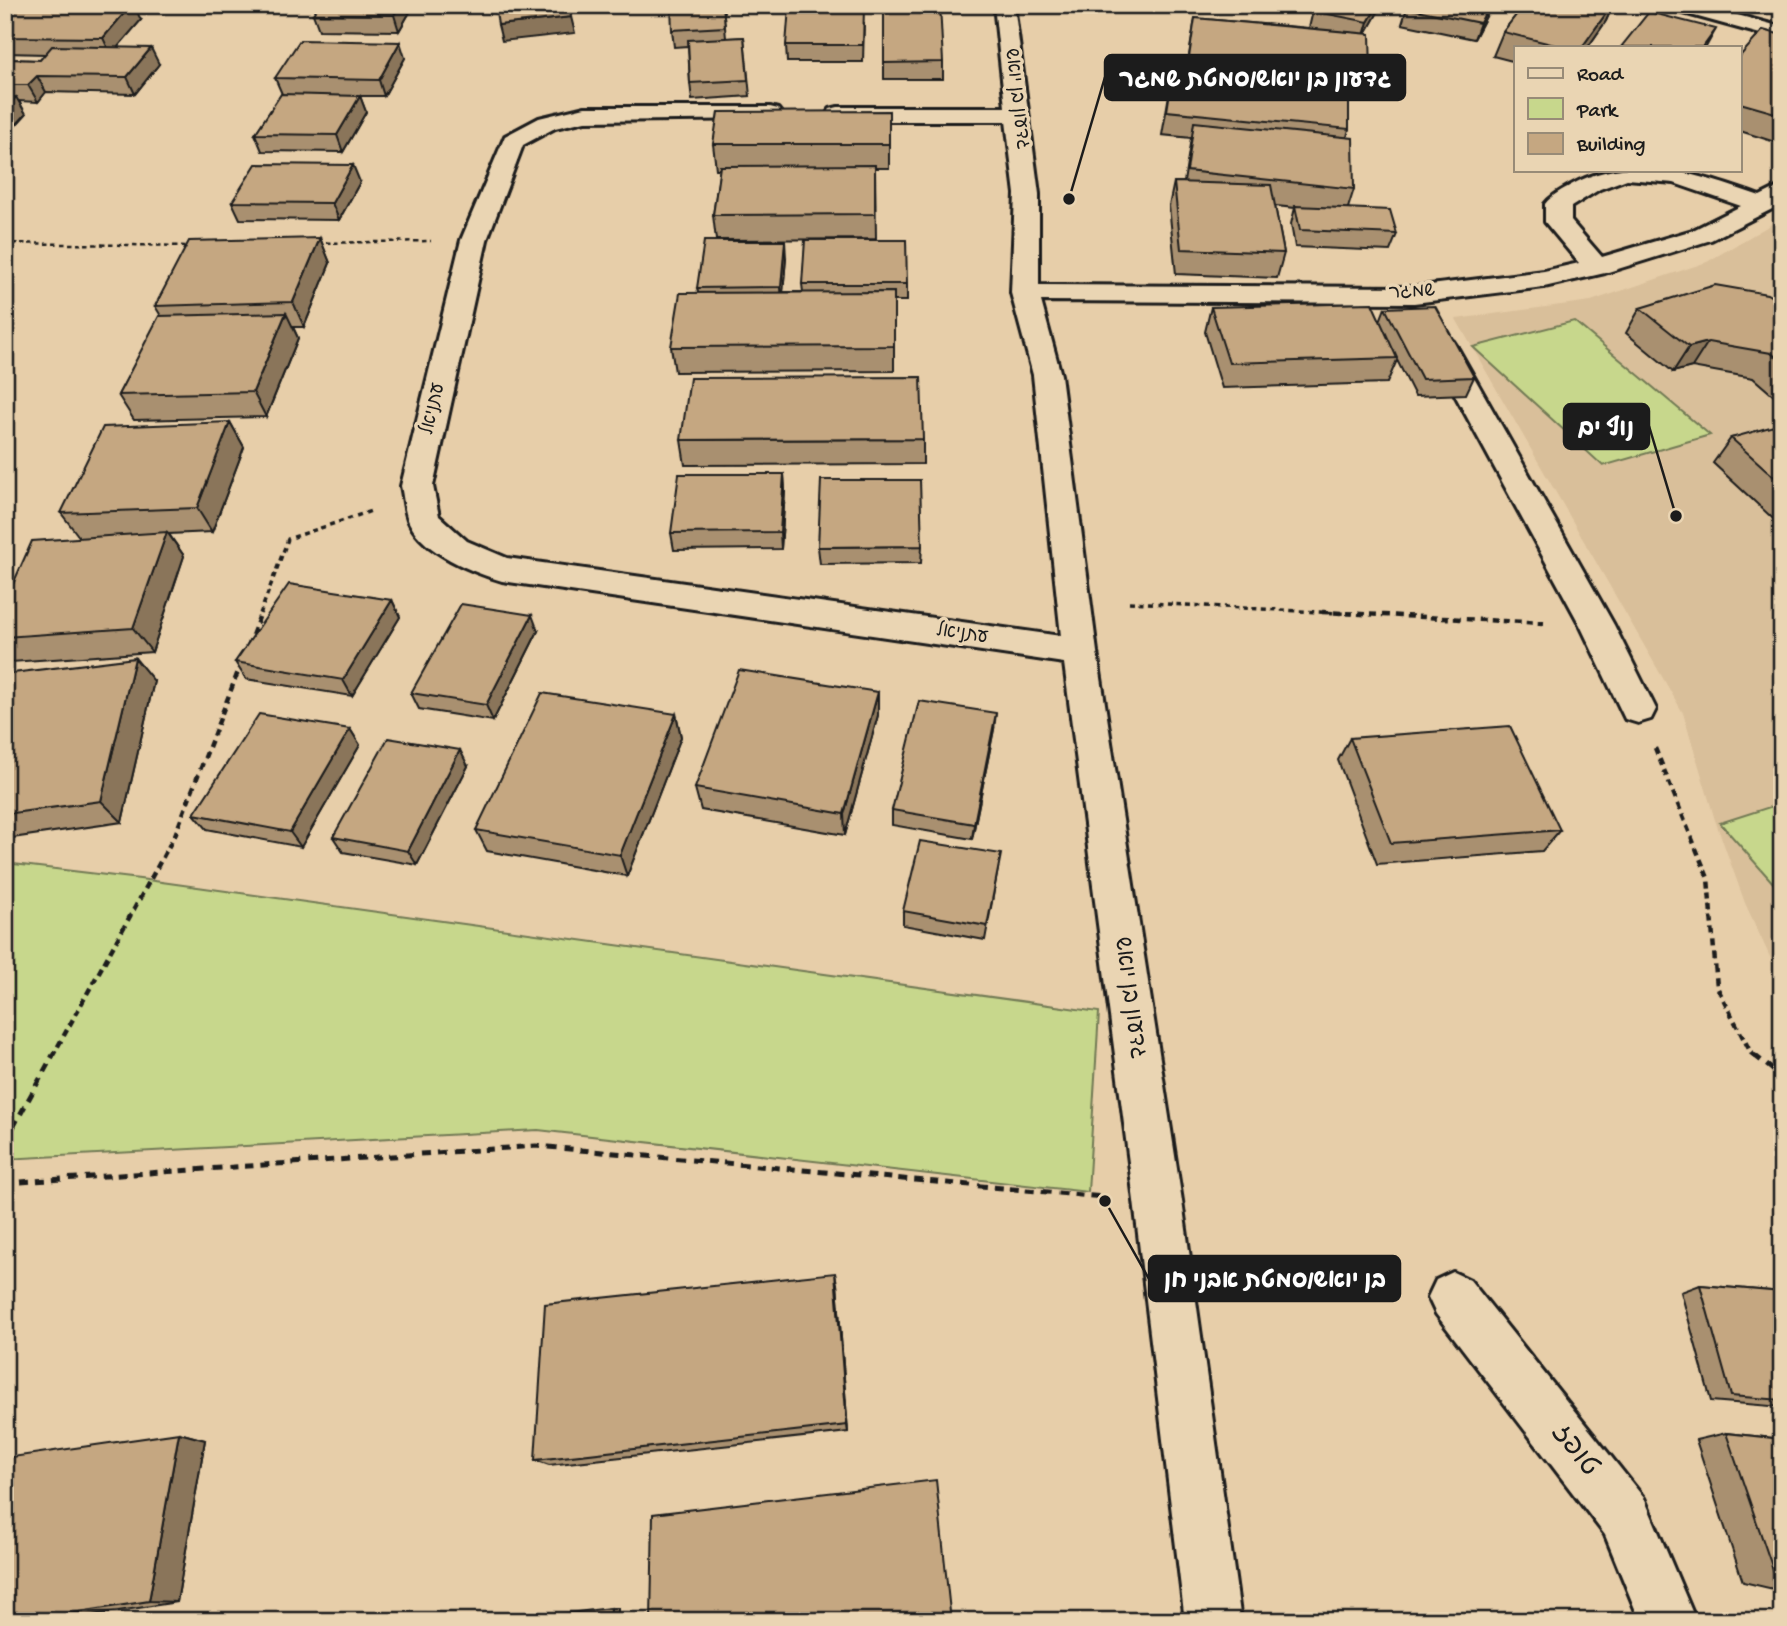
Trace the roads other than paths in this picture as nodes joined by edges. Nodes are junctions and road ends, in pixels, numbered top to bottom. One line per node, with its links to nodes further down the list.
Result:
1 (1004, 5): 4 (street, גדעון בן יואש)
2 (1676, 5): 3 (street)
3 (1782, 34)
4 (1019, 114): 5 (street, גדעון בן יואש); 12 (street, עתניאל)
5 (1027, 194): 8 (street, גדעון בן יואש); 9 (street, גדעון בן יואש)
6 (1772, 199): 7 (street, שמגר); 7 (street)
7 (1596, 267): 10 (street, שמגר)
8 (1025, 293): 9 (street, שמגר); 11 (street, גדעון בן יואש)
9 (1056, 293): 10 (street, שמגר); 11 (street, גדעון בן יואש)
10 (1414, 295): 13 (street)
11 (1046, 375): 12 (street, גדעון בן יואש)
12 (1080, 652): 15 (street, גדעון בן יואש)
13 (1639, 709)
14 (1453, 1297): 16 (street, טופז)
15 (1213, 1621)
16 (1668, 1621)

